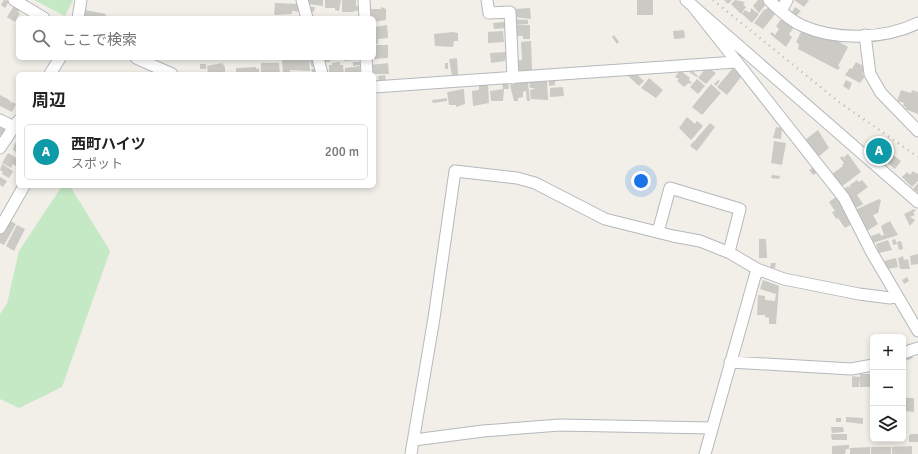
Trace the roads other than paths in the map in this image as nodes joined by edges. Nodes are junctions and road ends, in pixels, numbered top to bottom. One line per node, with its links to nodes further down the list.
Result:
1 (14, 0): 10 (street)
2 (81, 0): 11 (street)
3 (302, 0): 12 (street)
4 (364, 0): 13 (street)
5 (487, 0): 25 (street)
6 (769, 0): 9 (street)
7 (787, 0): 9 (street)
8 (689, 3): 20 (street); 33 (street)
9 (782, 11): 15 (street)
10 (41, 16)
11 (78, 16)
12 (306, 16)
13 (364, 16)
14 (918, 23): 15 (street)
15 (865, 36): 30 (street)
16 (59, 60): 21 (street)
17 (140, 60): 22 (street)
18 (318, 60): 23 (street)
19 (366, 60): 24 (street)
20 (736, 62): 25 (street); 38 (street)
21 (51, 72)
22 (168, 72)
23 (322, 72)
24 (367, 72)
25 (513, 78): 26 (street)
26 (376, 87)
27 (0, 120): 28 (street)
28 (16, 124)
29 (16, 125): 31 (street)
30 (918, 130)
31 (0, 148)
32 (23, 188): 34 (street)
33 (918, 202)
34 (0, 228)
35 (658, 232): 36 (street); 36 (street); 45 (street)
36 (729, 252): 37 (street)
37 (757, 270): 38 (street); 42 (street)
38 (898, 296): 39 (street)
39 (918, 332)
40 (918, 348): 41 (street)
41 (906, 352)
42 (730, 362): 43 (street); 44 (street)
43 (870, 366)
44 (711, 428): 45 (street); 47 (street)
45 (414, 440): 46 (street)
46 (411, 454)
47 (705, 454)

